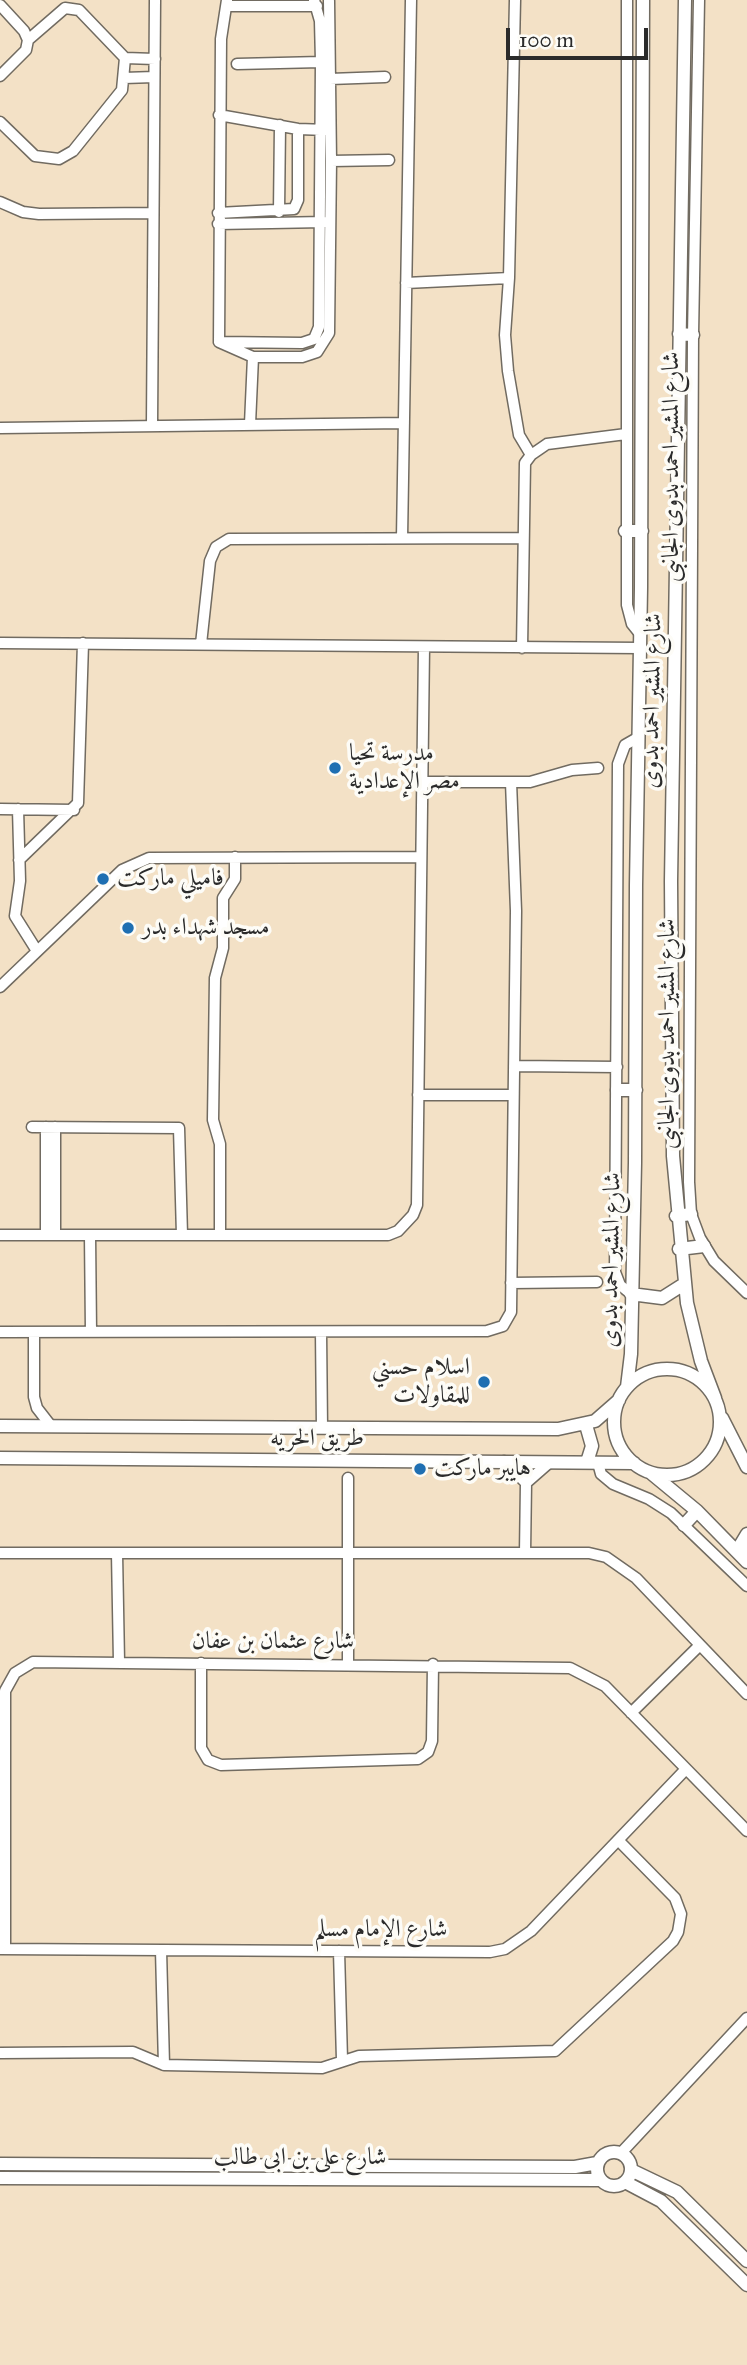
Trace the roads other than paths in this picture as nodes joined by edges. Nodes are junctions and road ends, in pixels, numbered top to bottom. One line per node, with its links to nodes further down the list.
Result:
1 (155, 0): 14 (street)
2 (411, 0): 36 (street)
3 (515, 0): 35 (street)
4 (628, 0): 48 (street)
5 (643, 0): 51 (street, شارع المشير احمد بدوى)
6 (685, 0): 38 (street, شارع المشير احمد بدوى)
7 (699, 0): 39 (street, شارع المشير احمد بدوى الجانبى)
8 (330, 1): 9 (street); 21 (street)
9 (315, 2): 10 (street); 15 (street)
10 (227, 3): 22 (street)
11 (0, 5): 12 (street)
12 (28, 40): 13 (street); 17 (street)
13 (125, 58): 14 (street); 20 (street)
14 (155, 58): 18 (street)
15 (321, 62): 16 (street); 26 (street)
16 (237, 64)
17 (0, 76)
18 (154, 77): 20 (street); 31 (street)
19 (385, 77): 21 (street)
20 (124, 78): 23 (street)
21 (330, 79): 26 (street)
22 (219, 115): 24 (street); 32 (street)
23 (0, 122)
24 (279, 125): 25 (street); 30 (street)
25 (298, 129): 26 (street); 30 (street)
26 (326, 130): 28 (street); 33 (street)
27 (389, 160): 28 (street)
28 (331, 161): 34 (street)
29 (0, 202): 31 (street)
30 (279, 212): 32 (street)
31 (153, 213): 46 (street)
32 (218, 219): 33 (street); 40 (street)
33 (317, 222): 34 (street); 37 (street)
34 (330, 222): 37 (street)
35 (509, 278): 36 (street); 49 (street)
36 (406, 283): 44 (street)
37 (324, 328): 41 (street); 43 (street)
38 (679, 334): 39 (street); 82 (street, شارع المشير احمد بدوى)
39 (693, 335): 81 (street, شارع المشير احمد بدوى الجانبى)
40 (219, 342): 41 (street); 42 (street)
41 (302, 343): 43 (street)
42 (253, 357): 43 (street); 45 (street)
43 (302, 357)
44 (404, 423): 45 (street); 52 (street)
45 (250, 424): 46 (street)
46 (152, 425): 47 (street)
47 (0, 428)
48 (626, 434): 49 (street); 50 (street)
49 (531, 455): 53 (street)
50 (625, 531): 51 (street); 54 (street)
51 (642, 531): 54 (street, شارع المشير احمد بدوى)
52 (402, 538): 53 (street); 57 (street)
53 (522, 538): 59 (street)
54 (640, 634): 60 (street, شارع المشير احمد بدوى)
55 (0, 643): 56 (street)
56 (83, 643): 57 (street); 67 (street)
57 (201, 644): 58 (street)
58 (424, 647): 59 (street); 63 (street)
59 (522, 648): 60 (street)
60 (640, 648): 61 (street, شارع المشير احمد بدوى)
61 (639, 737): 74 (street, شارع المشير احمد بدوى الجانبى); 76 (street, شارع المشير احمد بدوى)
62 (598, 768): 64 (street)
63 (422, 782): 64 (street); 69 (street)
64 (510, 782): 73 (street)
65 (0, 809): 66 (street)
66 (19, 809): 67 (street); 70 (street)
67 (74, 810): 70 (street)
68 (234, 857): 69 (street); 71 (street); 87 (street)
69 (421, 857): 77 (street)
70 (19, 860): 71 (street)
71 (37, 951): 72 (street)
72 (0, 987)
73 (514, 1066): 74 (street); 78 (street)
74 (617, 1067): 75 (street, شارع المشير احمد بدوى الجانبى)
75 (617, 1090): 76 (street); 94 (street, شارع المشير احمد بدوى الجانبى)
76 (636, 1090): 94 (street, شارع المشير احمد بدوى)
77 (418, 1095): 78 (street); 87 (street)
78 (513, 1095): 91 (street)
79 (32, 1127): 80 (street)
80 (50, 1127): 83 (street); 85 (street)
81 (691, 1214): 82 (street); 88 (street, شارع المشير احمد بدوى الجانبى)
82 (676, 1216): 89 (street, شارع المشير احمد بدوى)
83 (182, 1234): 86 (street); 87 (street)
84 (0, 1235): 85 (street)
85 (51, 1235): 86 (street)
86 (90, 1235): 97 (street)
87 (220, 1235)
88 (704, 1246): 89 (street); 93 (street, شارع المشير احمد بدوى الجانبى)
89 (679, 1249): 92 (street, شارع المشير احمد بدوى)
90 (597, 1282): 91 (street)
91 (511, 1283): 98 (street)
92 (684, 1284): 94 (street); 100 (street, شارع المشير احمد بدوى)
93 (747, 1293)
94 (631, 1294): 99 (street, شارع المشير احمد بدوى)
95 (0, 1332): 96 (street)
96 (34, 1332): 97 (street); 105 (street)
97 (91, 1332): 98 (street)
98 (321, 1332): 106 (street)
99 (627, 1387): 100 (street); 101 (street)
100 (715, 1398): 102 (street)
101 (619, 1400): 103 (street, طريق الحريه); 111 (street)
102 (720, 1413): 112 (street); 113 (street)
103 (586, 1425): 106 (street, طريق الحريه); 110 (street)
104 (0, 1426): 105 (street, طريق الحريه)
105 (51, 1426): 106 (street, طريق الحريه)
106 (322, 1428)
107 (0, 1458): 108 (street, طريق الحريه)
108 (504, 1461): 109 (street, طريق الحريه); 115 (street)
109 (551, 1462): 110 (street, طريق الحريه); 115 (street)
110 (593, 1463): 111 (street, طريق الحريه); 117 (street)
111 (634, 1463): 113 (street)
112 (747, 1467)
113 (648, 1471): 116 (street)
114 (348, 1478): 121 (street)
115 (526, 1483): 122 (street)
116 (697, 1511): 117 (street); 123 (street)
117 (684, 1525): 124 (street)
118 (747, 1534): 123 (street)
119 (0, 1553): 120 (street)
120 (117, 1553): 121 (street); 126 (street)
121 (348, 1553): 122 (street); 128 (street)
122 (525, 1553): 125 (street)
123 (745, 1560)
124 (747, 1586)
125 (700, 1645): 130 (street); 131 (street)
126 (119, 1662): 127 (street, شارع عثمان بن عفان); 134 (street, شارع عثمان بن عفان)
127 (201, 1662): 128 (street, شارع عثمان بن عفان); 129 (street)
128 (348, 1664): 129 (street, شارع عثمان بن عفان)
129 (433, 1664): 131 (street, شارع عثمان بن عفان)
130 (747, 1694)
131 (631, 1713): 132 (street, شارع عثمان بن عفان)
132 (686, 1769): 133 (street, شارع عثمان بن عفان); 135 (street, شارع الإمام مسلم)
133 (747, 1831)
134 (2, 1832): 136 (street, شارع عثمان بن عفان)
135 (618, 1840): 138 (street, شارع الإمام مسلم); 141 (street)
136 (2, 1949): 137 (street, شارع الإمام مسلم)
137 (161, 1950): 138 (street, شارع الإمام مسلم); 142 (street)
138 (339, 1951): 141 (street)
139 (747, 2018): 143 (street)
140 (0, 2053): 142 (street)
141 (342, 2060): 142 (street)
142 (163, 2065)
143 (621, 2153): 144 (street); 148 (street)
144 (597, 2163): 147 (street, شارع على بن ابى طالب); 152 (street)
145 (0, 2164): 146 (street, شارع على بن ابى طالب)
146 (53, 2164): 147 (street, شارع على بن ابى طالب); 150 (street)
147 (278, 2165): 151 (street)
148 (631, 2170): 153 (street); 154 (street)
149 (0, 2178): 150 (street, شارع على بن ابى طالب)
150 (53, 2178): 151 (street, شارع على بن ابى طالب)
151 (278, 2179): 152 (street, شارع على بن ابى طالب)
152 (600, 2180): 153 (street)
153 (625, 2182): 155 (street)
154 (747, 2261)
155 (747, 2285)

